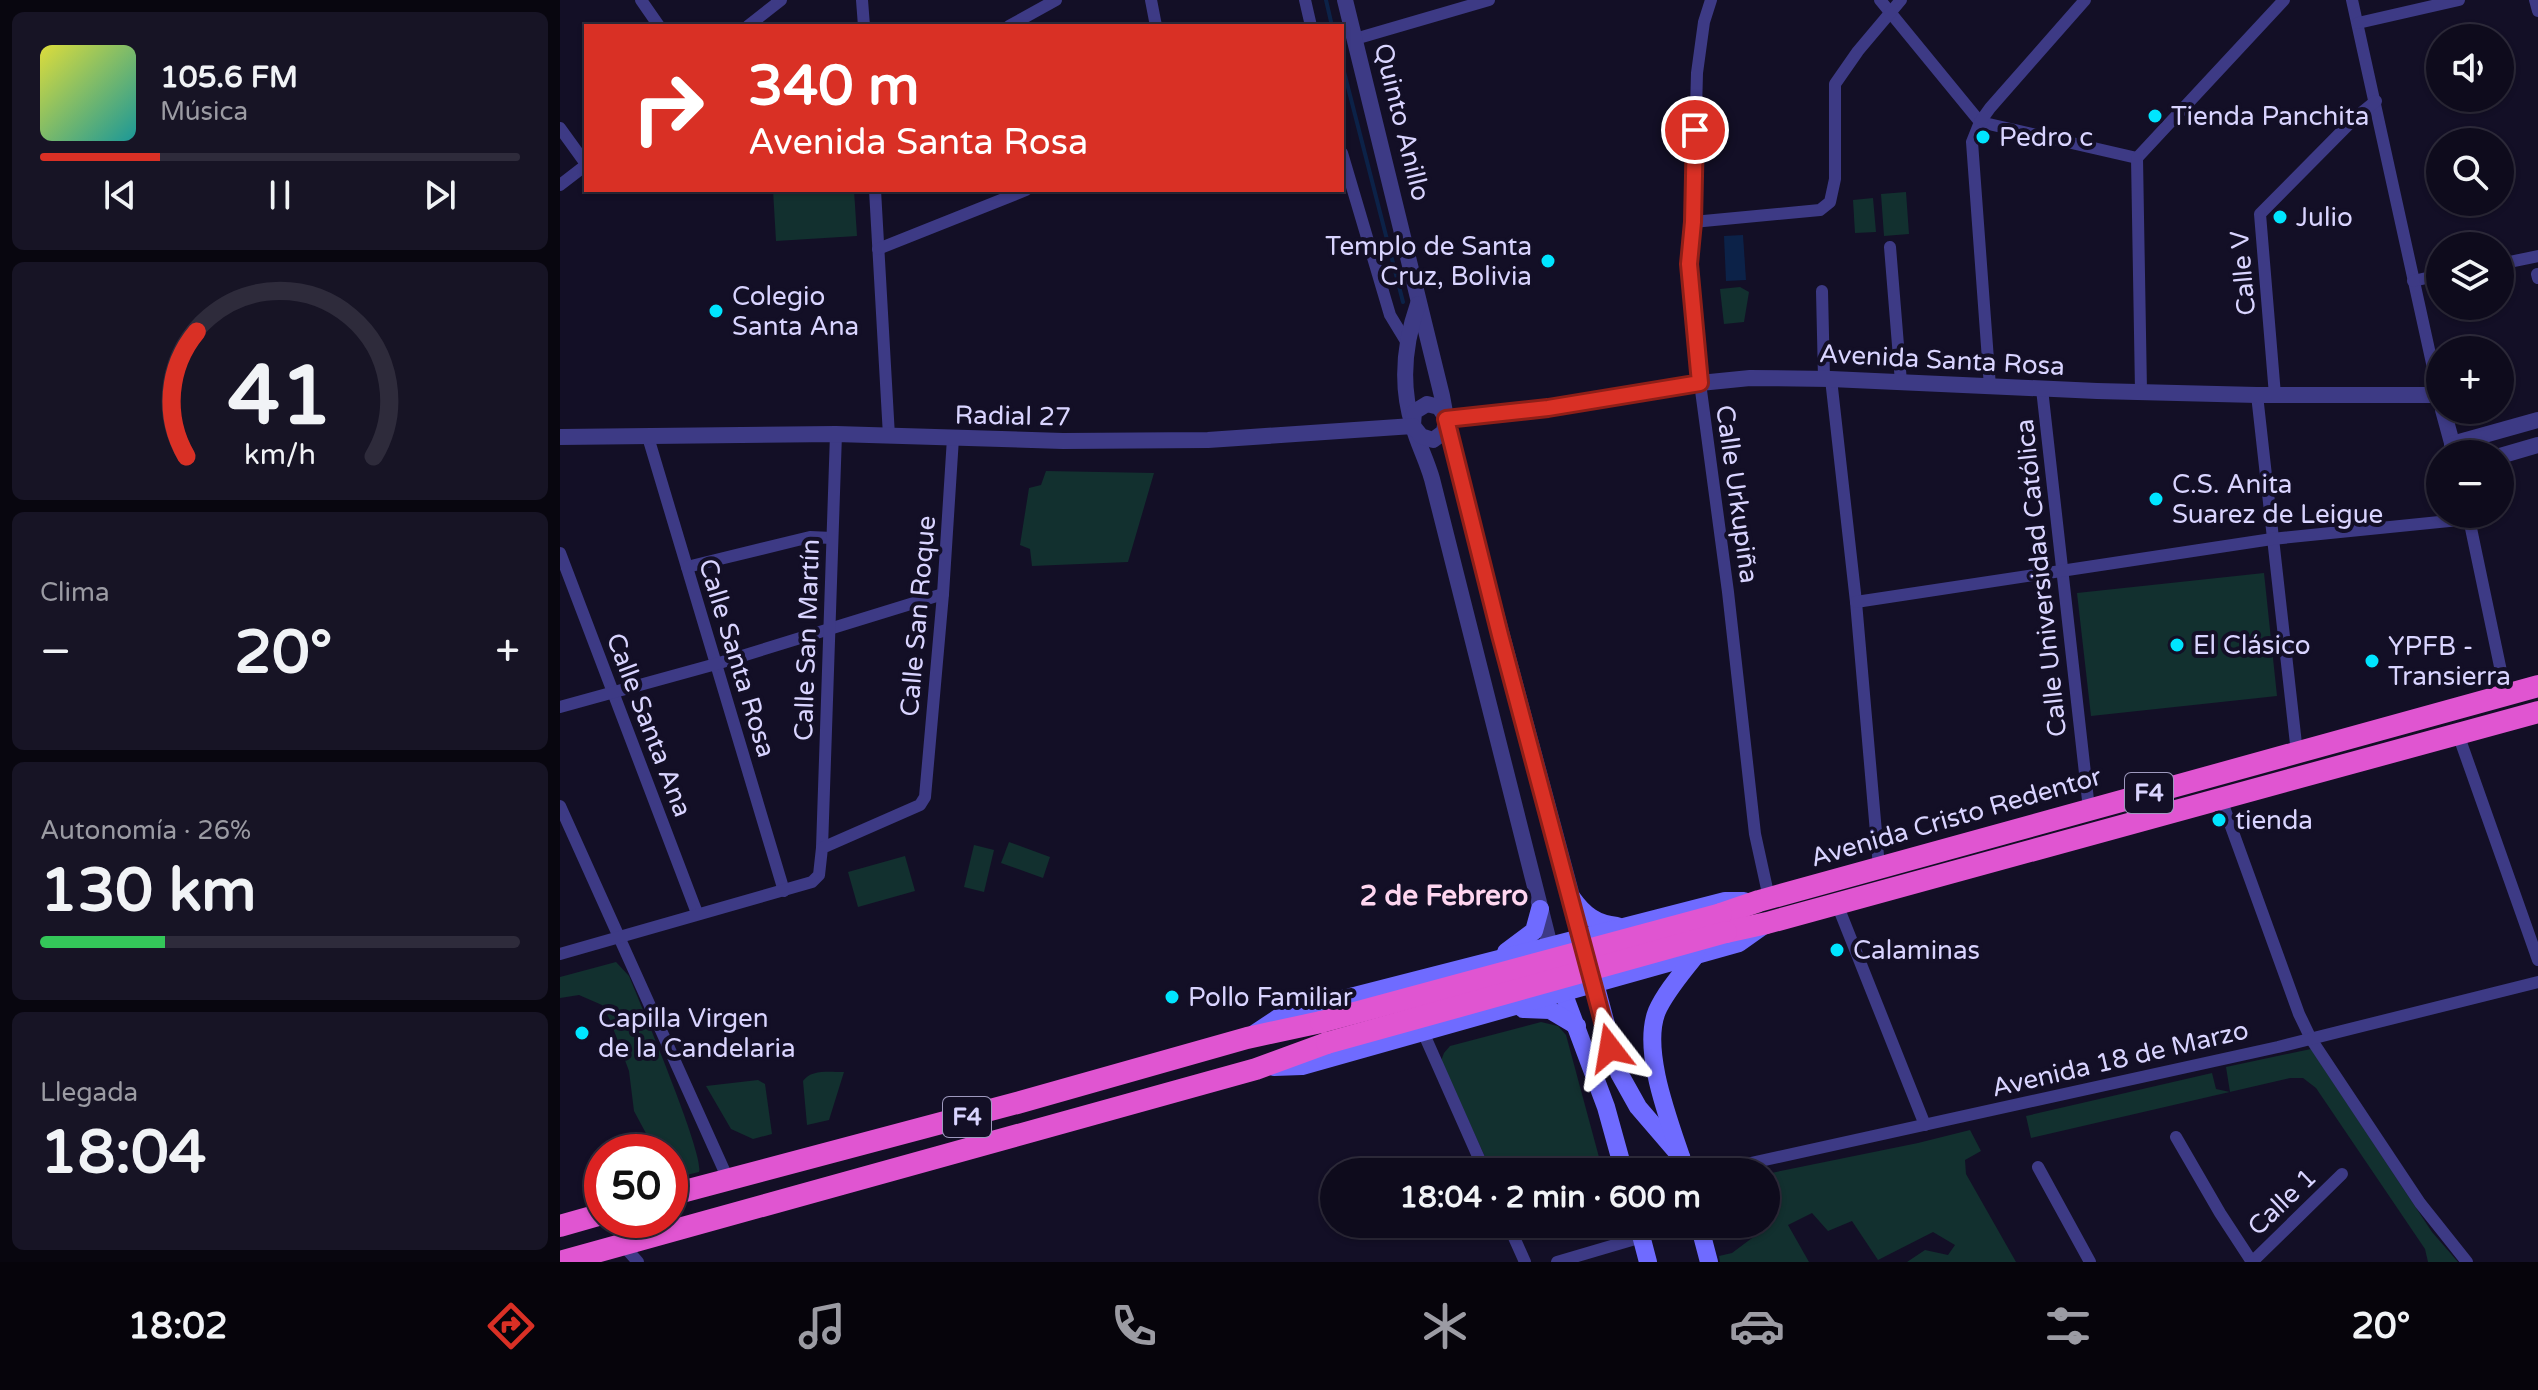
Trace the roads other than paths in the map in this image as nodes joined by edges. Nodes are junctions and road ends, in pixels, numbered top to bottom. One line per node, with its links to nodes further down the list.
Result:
1 (641, 0): 20 (street)
2 (781, 0): 21 (street)
3 (862, 0): 22 (street)
4 (1056, 0): 23 (street)
5 (1151, 0): 24 (street)
6 (1305, 0): 25 (street)
7 (1345, 0): 26 (street, Quinto Anillo)
8 (1489, 0): 26 (street)
9 (1711, 0): 37 (street, Calle Urkupiña)
10 (1880, 0): 18 (street)
11 (1901, 0): 18 (street)
12 (2085, 0): 28 (street)
13 (2284, 0): 30 (street)
14 (2352, 0): 19 (street)
15 (2459, 0): 19 (street)
16 (2535, 0): 17 (street)
17 (2538, 11)
18 (1890, 13): 28 (street); 37 (street)
19 (2358, 23): 27 (street)
20 (658, 24)
21 (751, 24)
22 (864, 24)
23 (1013, 24)
24 (1156, 24)
25 (1311, 24)
26 (1355, 39): 45 (street, Quinto Anillo)
27 (2376, 101): 43 (street); 55 (street, Calle V)
28 (1980, 122): 30 (street); 51 (street)
29 (560, 128): 32 (street)
30 (2137, 158): 53 (street)
31 (1344, 160): 47 (street)
32 (584, 161)
33 (584, 166): 34 (street)
34 (560, 185)
35 (875, 192): 39 (street)
36 (1021, 192): 39 (street)
37 (1693, 222): 50 (street, Calle Urkupiña)
38 (1890, 247): 49 (street)
39 (878, 249): 61 (street)
40 (2538, 256): 41 (street)
41 (2514, 261)
42 (2426, 278): 43 (street)
43 (2413, 281): 46 (street)
44 (1822, 291): 48 (street)
45 (1419, 302): 47 (street, Quinto Anillo); 57 (street, Quinto Anillo)
46 (2426, 337)
47 (1407, 343): 59 (street, Quinto Anillo)
48 (1828, 378): 49 (street, Avenida Santa Rosa); 50 (street, Avenida Santa Rosa); 76 (street)
49 (1901, 382): 51 (street, Avenida Santa Rosa)
50 (1700, 383): 57 (street, Avenida Santa Rosa); 93 (street, Calle Urkupiña)
51 (1990, 387): 52 (street, Avenida Santa Rosa)
52 (2042, 389): 53 (street, Avenida Santa Rosa); 74 (street, Calle Universidad Católica)
53 (2141, 391): 54 (street, Avenida Santa Rosa)
54 (2257, 395): 55 (street, Avenida Santa Rosa); 71 (street)
55 (2275, 395): 56 (street, Avenida Santa Rosa)
56 (2426, 397)
57 (1446, 419): 59 (street, Radial 27); 59 (street); 92 (street, Quinto Anillo)
58 (2538, 420): 65 (street)
59 (1413, 426): 64 (street, Radial 27); 95 (street, Quinto Anillo)
60 (836, 434): 61 (street, Radial 27); 63 (street, Radial 27); 70 (street, Calle San Martín)
61 (889, 436): 64 (street, Radial 27)
62 (560, 437): 63 (street, Radial 27)
63 (648, 437): 73 (street, Calle Santa Rosa)
64 (953, 438): 75 (street, Calle San Roque)
65 (2480, 440)
66 (2538, 445): 67 (street)
67 (2514, 452)
68 (2426, 521): 71 (street)
69 (2471, 528): 81 (street)
70 (832, 538): 73 (street); 77 (street, Calle San Martín)
71 (2272, 539): 74 (street); 85 (street)
72 (560, 553): 80 (street, Calle Santa Ana)
73 (687, 567): 78 (street, Calle Santa Rosa)
74 (2062, 570): 76 (street); 88 (street, Calle Universidad Católica)
75 (943, 594): 77 (street); 89 (street, Calle San Roque)
76 (1856, 602): 90 (street)
77 (829, 628): 78 (street); 89 (street, Calle San Martín)
78 (716, 664): 80 (street); 91 (street, Calle Santa Rosa)
79 (2538, 686): 81 (highway, Avenida Cristo Redentor / F4)
80 (614, 694): 82 (street); 96 (street, Calle Santa Ana)
81 (2506, 695): 85 (highway, Avenida Cristo Redentor / F4)
82 (560, 707)
83 (2538, 712): 84 (highway, Avenida Cristo Redentor / F4)
84 (2458, 734): 86 (highway, Avenida Cristo Redentor / F4); 105 (street)
85 (2297, 753): 88 (highway, Avenida Cristo Redentor / F4)
86 (2221, 799): 94 (highway, Avenida Cristo Redentor / F4); 116 (street)
87 (560, 806): 100 (street)
88 (2089, 809): 90 (highway, Avenida Cristo Redentor / F4)
89 (822, 848): 91 (street, Calle San Martín)
90 (1879, 867): 93 (highway, Avenida Cristo Redentor / F4)
91 (784, 891): 96 (street)
92 (1572, 898): 99 (main road); 101 (street, Quinto Anillo)
93 (1764, 900): 97 (highway, Avenida Cristo Redentor / F4); 99 (main road, Avenida Cristo Redentor)
94 (1837, 904): 98 (highway, Avenida Cristo Redentor / F4); 118 (street)
95 (1540, 909): 102 (street, Quinto Anillo); 106 (main road)
96 (697, 913): 100 (street)
97 (1723, 923): 98 (highway, Avenida Cristo Redentor / F4); 114 (highway, Avenida Cristo Redentor / F4, bridge)
98 (1767, 923): 104 (main road, Avenida Cristo Redentor)
99 (1624, 927): 101 (main road, Avenida Cristo Redentor); 107 (main road)
100 (618, 937): 103 (street); 127 (street)
101 (1583, 937): 102 (main road, Avenida Cristo Redentor); 109 (main road, Quinto Anillo)
102 (1550, 946): 106 (main road, Avenida Cristo Redentor); 110 (main road, Quinto Anillo)
103 (560, 954)
104 (1696, 955): 107 (main road, Avenida Cristo Redentor); 123 (main road)
105 (2538, 960)
106 (1485, 963): 111 (main road); 115 (main road, Avenida Cristo Redentor)
107 (1637, 971): 109 (main road, Avenida Cristo Redentor)
108 (2538, 982): 116 (street, Avenida 18 de Marzo)
109 (1594, 984): 110 (main road, Avenida Cristo Redentor); 122 (main road, Quinto Anillo)
110 (1563, 992): 111 (main road, Avenida Cristo Redentor); 112 (main road, Quinto Anillo)
111 (1500, 1009): 112 (main road); 113 (main road, Avenida Cristo Redentor)
112 (1577, 1026): 121 (main road, Quinto Anillo)
113 (1423, 1032): 117 (main road, Avenida Cristo Redentor); 120 (street)
114 (1324, 1033): 115 (highway, Avenida Cristo Redentor / F4); 117 (highway, Avenida Cristo Redentor / F4)
115 (1247, 1038): 127 (highway, Avenida Cristo Redentor / F4)
116 (2311, 1039): 118 (street, Avenida 18 de Marzo); 143 (street)
117 (1256, 1069): 135 (highway, Avenida Cristo Redentor / F4)
118 (1925, 1125): 124 (street, Avenida 18 de Marzo)
119 (2176, 1137): 142 (street)
120 (1479, 1158)
121 (1620, 1158)
122 (1678, 1158)
123 (1681, 1158)
124 (1774, 1158)
125 (2038, 1167): 141 (street)
126 (2342, 1174): 142 (street, Calle 1)
127 (728, 1179): 128 (highway, Avenida Cristo Redentor / F4)
128 (688, 1190)
129 (584, 1219): 130 (highway)
130 (560, 1226)
131 (1514, 1238): 137 (street)
132 (1621, 1238): 138 (street)
133 (1642, 1238): 139 (main road)
134 (1703, 1238): 140 (main road)
135 (630, 1254): 136 (highway, Avenida Cristo Redentor / F4)
136 (560, 1262)
137 (1525, 1262)
138 (1557, 1262)
139 (1648, 1262)
140 (1709, 1262)
141 (2090, 1262)
142 (2252, 1262)
143 (2467, 1262)

